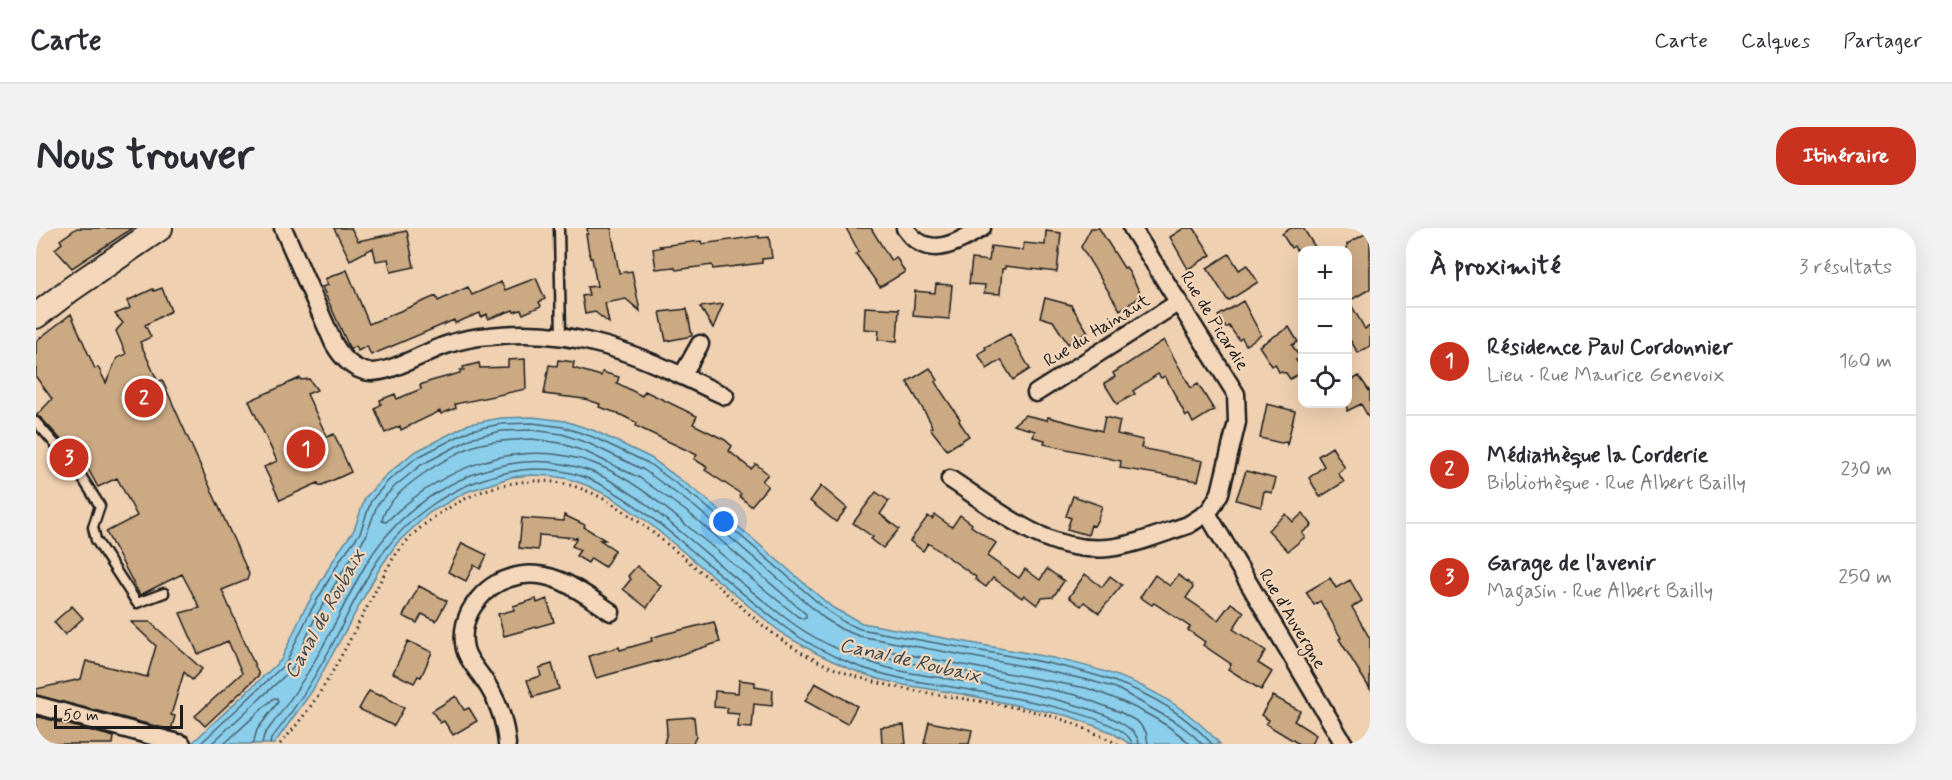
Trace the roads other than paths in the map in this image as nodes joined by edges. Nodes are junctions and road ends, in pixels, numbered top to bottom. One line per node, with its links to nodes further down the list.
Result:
1 (160, 228): 8 (main road)
2 (283, 228): 9 (street)
3 (559, 228): 9 (lane)
4 (905, 228): 5 (street)
5 (982, 228)
6 (1132, 228): 7 (street, Rue de Picardie)
7 (1179, 302): 12 (street, Rue du Hainaut); 16 (street, Rue de Picardie)
8 (36, 316)
9 (561, 336): 11 (street)
10 (700, 344): 11 (street)
11 (682, 376): 13 (street)
12 (1036, 393)
13 (725, 396)
14 (36, 422): 17 (lane)
15 (950, 479): 16 (street, Rue de Picardie)
16 (1206, 513): 22 (street, Rue d'Auvergne)
17 (164, 593)
18 (610, 612): 21 (street)
19 (36, 705): 20 (street)
20 (182, 744)
21 (507, 744)
22 (1344, 744)

